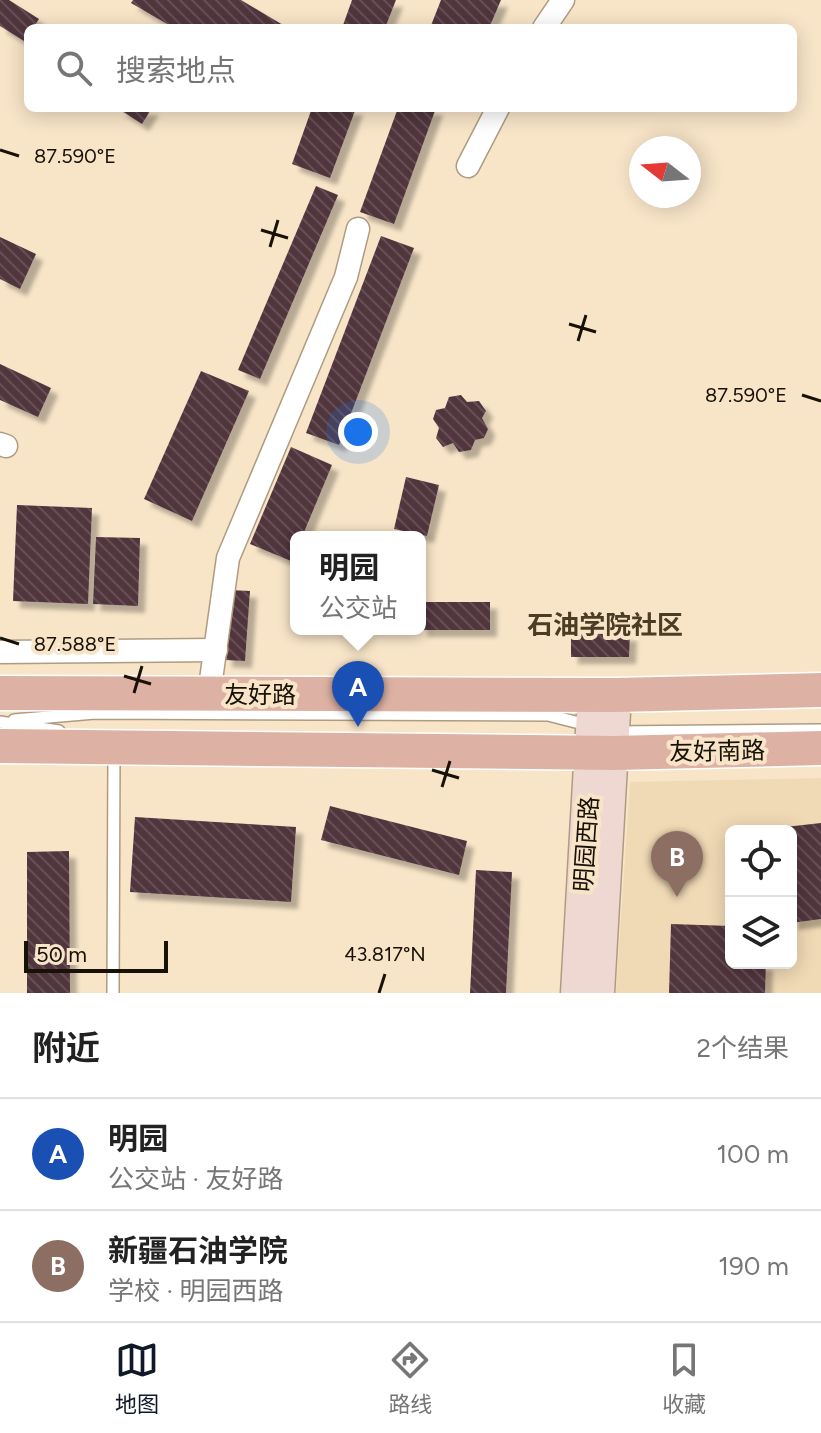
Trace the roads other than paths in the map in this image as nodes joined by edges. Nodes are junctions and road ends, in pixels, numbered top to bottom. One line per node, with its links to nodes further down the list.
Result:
1 (563, 0): 2 (street)
2 (547, 24)
3 (496, 112): 4 (street)
4 (468, 166)
5 (358, 229): 6 (street)
6 (216, 650): 7 (street); 10 (street)
7 (0, 652)
8 (821, 690): 12 (main road)
9 (0, 693): 10 (main road, 友好路)
10 (209, 694): 12 (main road, 友好路)
11 (0, 721): 12 (lane); 14 (lane)
12 (599, 728): 13 (lane); 16 (main road); 18 (main road, 友好南路); 20 (street, 明园西路); 21 (street, 明园西路)
13 (821, 730)
14 (75, 732)
15 (552, 740): 16 (lane)
16 (110, 741): 17 (main road); 19 (lane)
17 (0, 746)
18 (821, 748)
19 (113, 993)
20 (576, 993)
21 (599, 993)

